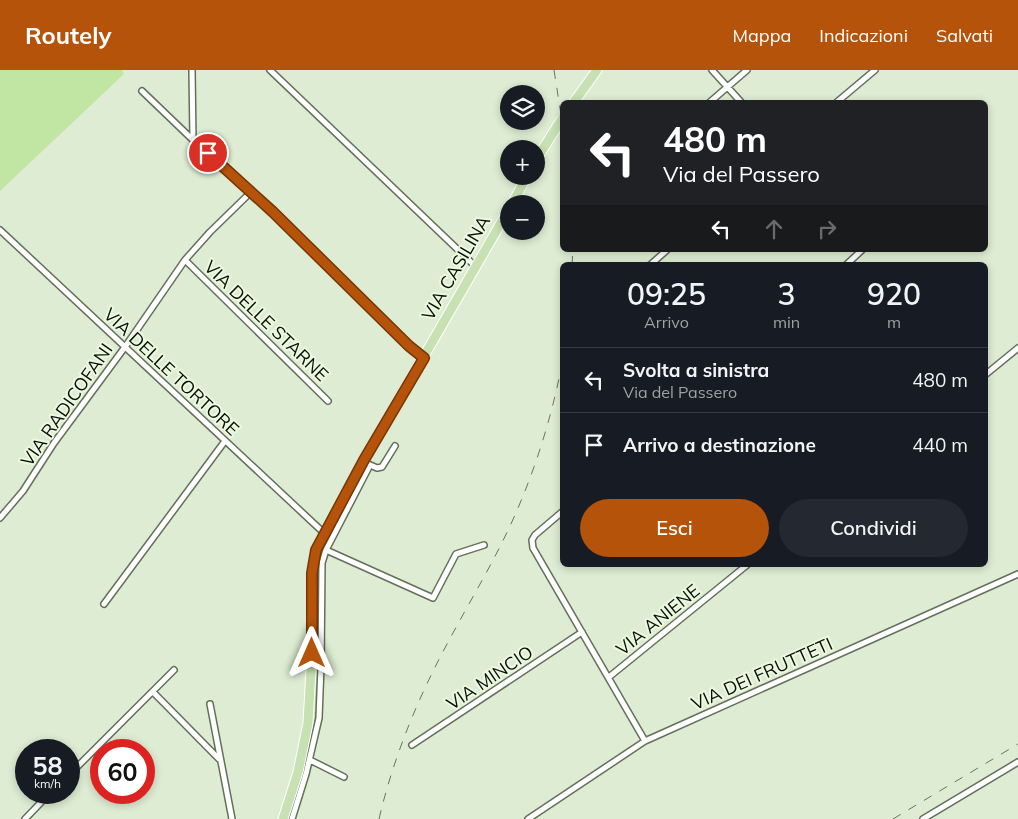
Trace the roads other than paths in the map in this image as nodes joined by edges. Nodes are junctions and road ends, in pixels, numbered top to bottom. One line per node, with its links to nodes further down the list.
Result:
1 (192, 70): 14 (street)
2 (270, 70): 24 (street)
3 (597, 70): 9 (main road)
4 (712, 70): 7 (street)
5 (747, 70): 7 (street)
6 (875, 70): 12 (street)
7 (727, 87): 10 (street); 11 (street)
8 (142, 91): 14 (street)
9 (576, 100)
10 (712, 100)
11 (739, 100)
12 (840, 100)
13 (560, 122): 15 (main road)
14 (193, 140): 16 (street)
15 (545, 146)
16 (251, 192): 21 (street, VIA RADICOFANI); 27 (street)
17 (500, 225): 24 (main road, VIA CASILINA)
18 (0, 230): 25 (street, VIA DELLE TORTORE)
19 (665, 252): 22 (street)
20 (860, 252): 23 (street)
21 (186, 260): 25 (street, VIA RADICOFANI); 29 (street, VIA DELLE STARNE)
22 (653, 262)
23 (849, 262)
24 (476, 267): 27 (main road, VIA CASILINA)
25 (125, 347): 30 (street, VIA DELLE TORTORE); 34 (street, VIA RADICOFANI)
26 (1018, 348): 28 (street)
27 (424, 358): 32 (main road, VIA CASILINA)
28 (988, 372)
29 (328, 401)
30 (225, 441): 35 (street, VIA DELLE TORTORE); 40 (street)
31 (396, 446): 32 (street)
32 (367, 462): 35 (main road, VIA CASILINA); 37 (street)
33 (560, 514): 41 (street)
34 (0, 518)
35 (324, 533): 56 (main road, VIA CASILINA)
36 (484, 545): 37 (street)
37 (326, 550): 48 (street)
38 (744, 567): 43 (street, VIA ANIENE)
39 (1018, 574): 46 (street, VIA DEI FRUTTETI)
40 (104, 604)
41 (582, 632): 43 (street); 47 (street, VIA MINCIO)
42 (174, 670): 44 (street)
43 (609, 677): 46 (street)
44 (153, 692): 49 (street); 51 (street)
45 (210, 704): 49 (street)
46 (645, 741): 58 (street, VIA DEI FRUTTETI)
47 (412, 745)
48 (310, 760): 52 (street); 57 (street)
49 (220, 761): 55 (street)
50 (1018, 762): 59 (street)
51 (80, 764)
52 (344, 777)
53 (39, 804): 54 (street)
54 (24, 819)
55 (232, 819)
56 (284, 819)
57 (292, 819)
58 (528, 819)
59 (923, 819)

